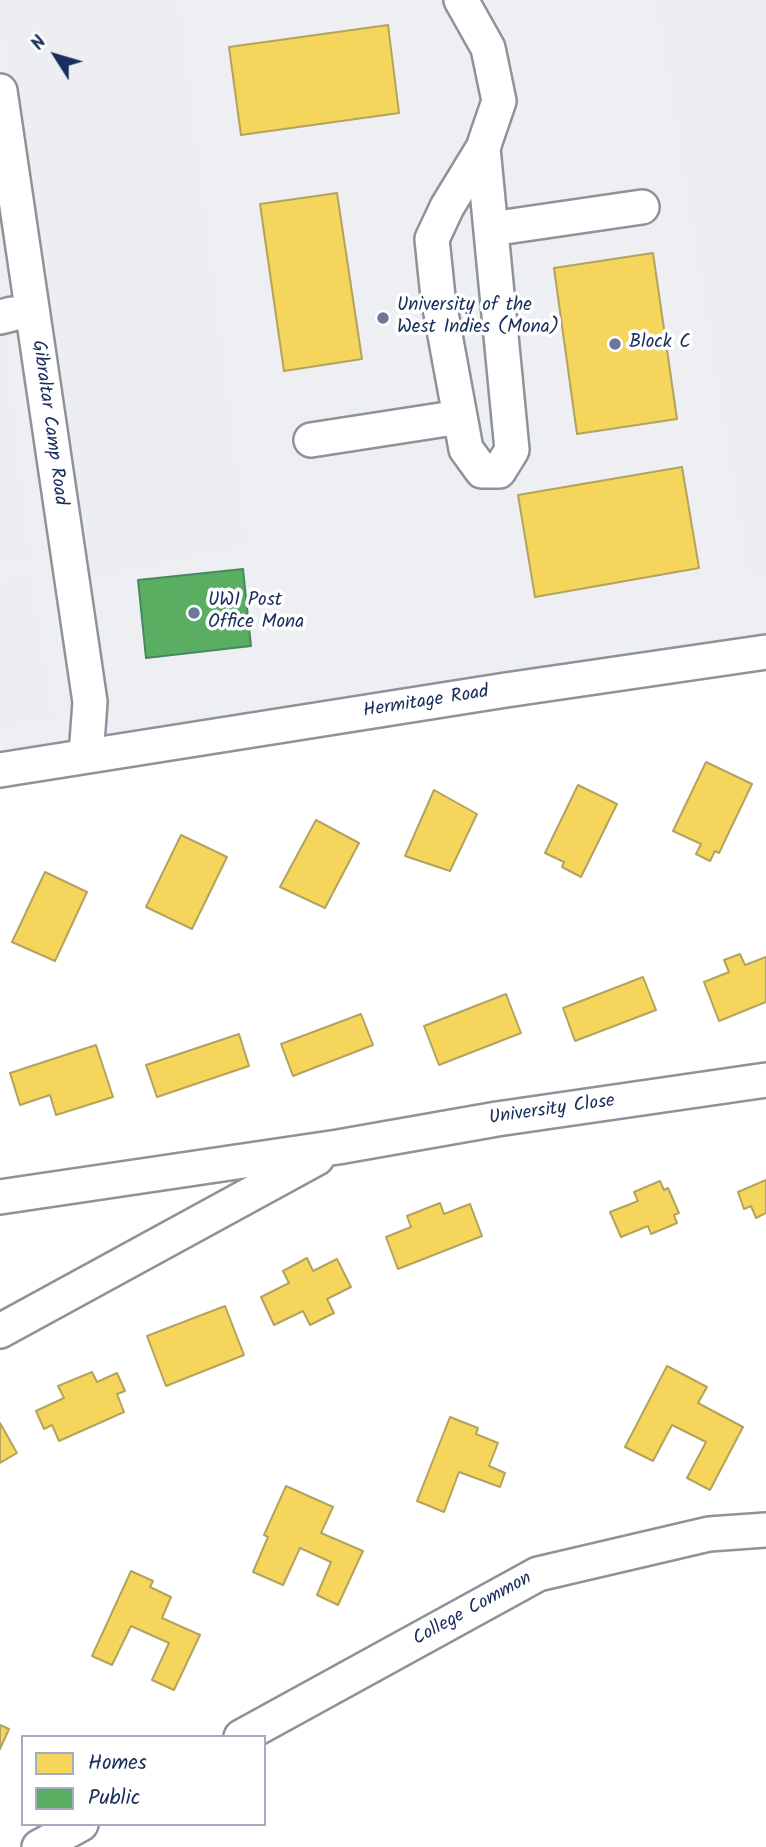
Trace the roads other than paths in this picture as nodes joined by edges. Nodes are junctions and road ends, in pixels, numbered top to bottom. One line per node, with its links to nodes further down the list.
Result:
1 (461, 0): 3 (street)
2 (0, 91): 9 (street, Gibraltar Camp Road)
3 (483, 148): 5 (street); 6 (street)
4 (642, 207): 5 (street)
5 (491, 229): 6 (street)
6 (460, 417): 7 (street)
7 (311, 440)
8 (766, 652): 9 (street, Hermitage Road)
9 (86, 756): 10 (street, Hermitage Road)
10 (0, 770)
11 (766, 1080): 12 (street, University Close)
12 (338, 1147): 13 (street, University Close); 14 (street, University Close)
13 (0, 1197)
14 (0, 1331)
15 (766, 1530): 16 (street, College Common)
16 (245, 1735)
17 (77, 1826): 18 (street)
18 (39, 1847)

